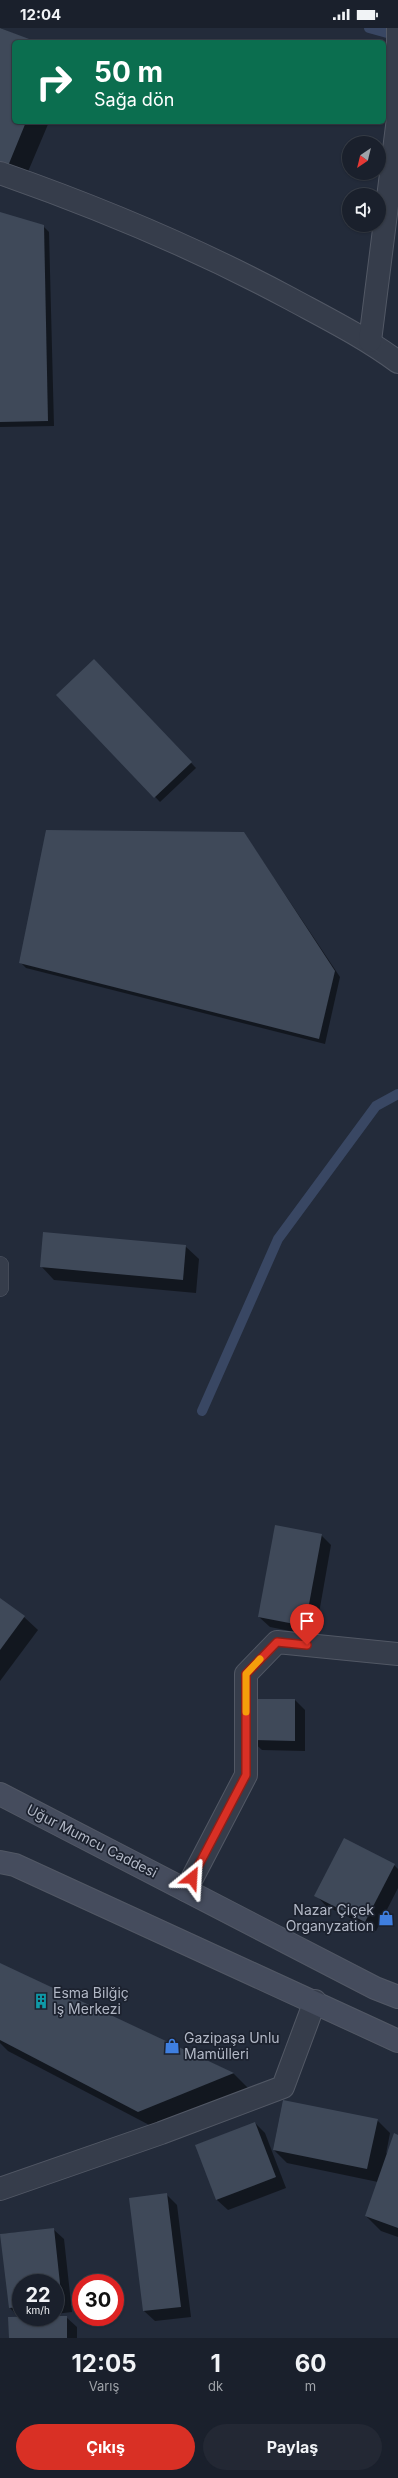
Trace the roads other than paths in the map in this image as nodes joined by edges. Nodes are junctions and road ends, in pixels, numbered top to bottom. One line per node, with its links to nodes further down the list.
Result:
1 (398, 28): 2 (street)
2 (398, 118): 4 (street)
3 (0, 173): 4 (street)
4 (370, 341): 5 (street)
5 (398, 362)
6 (0, 1265): 7 (lane)
7 (0, 1288)
8 (398, 1654): 11 (street)
9 (0, 1794): 11 (main road, Uğur Mumcu Caddesi)
10 (5, 1866): 13 (main road)
11 (186, 1890): 12 (main road, Uğur Mumcu Caddesi)
12 (398, 1997)
13 (315, 2001): 14 (main road); 15 (street)
14 (398, 2041)
15 (0, 2189)

